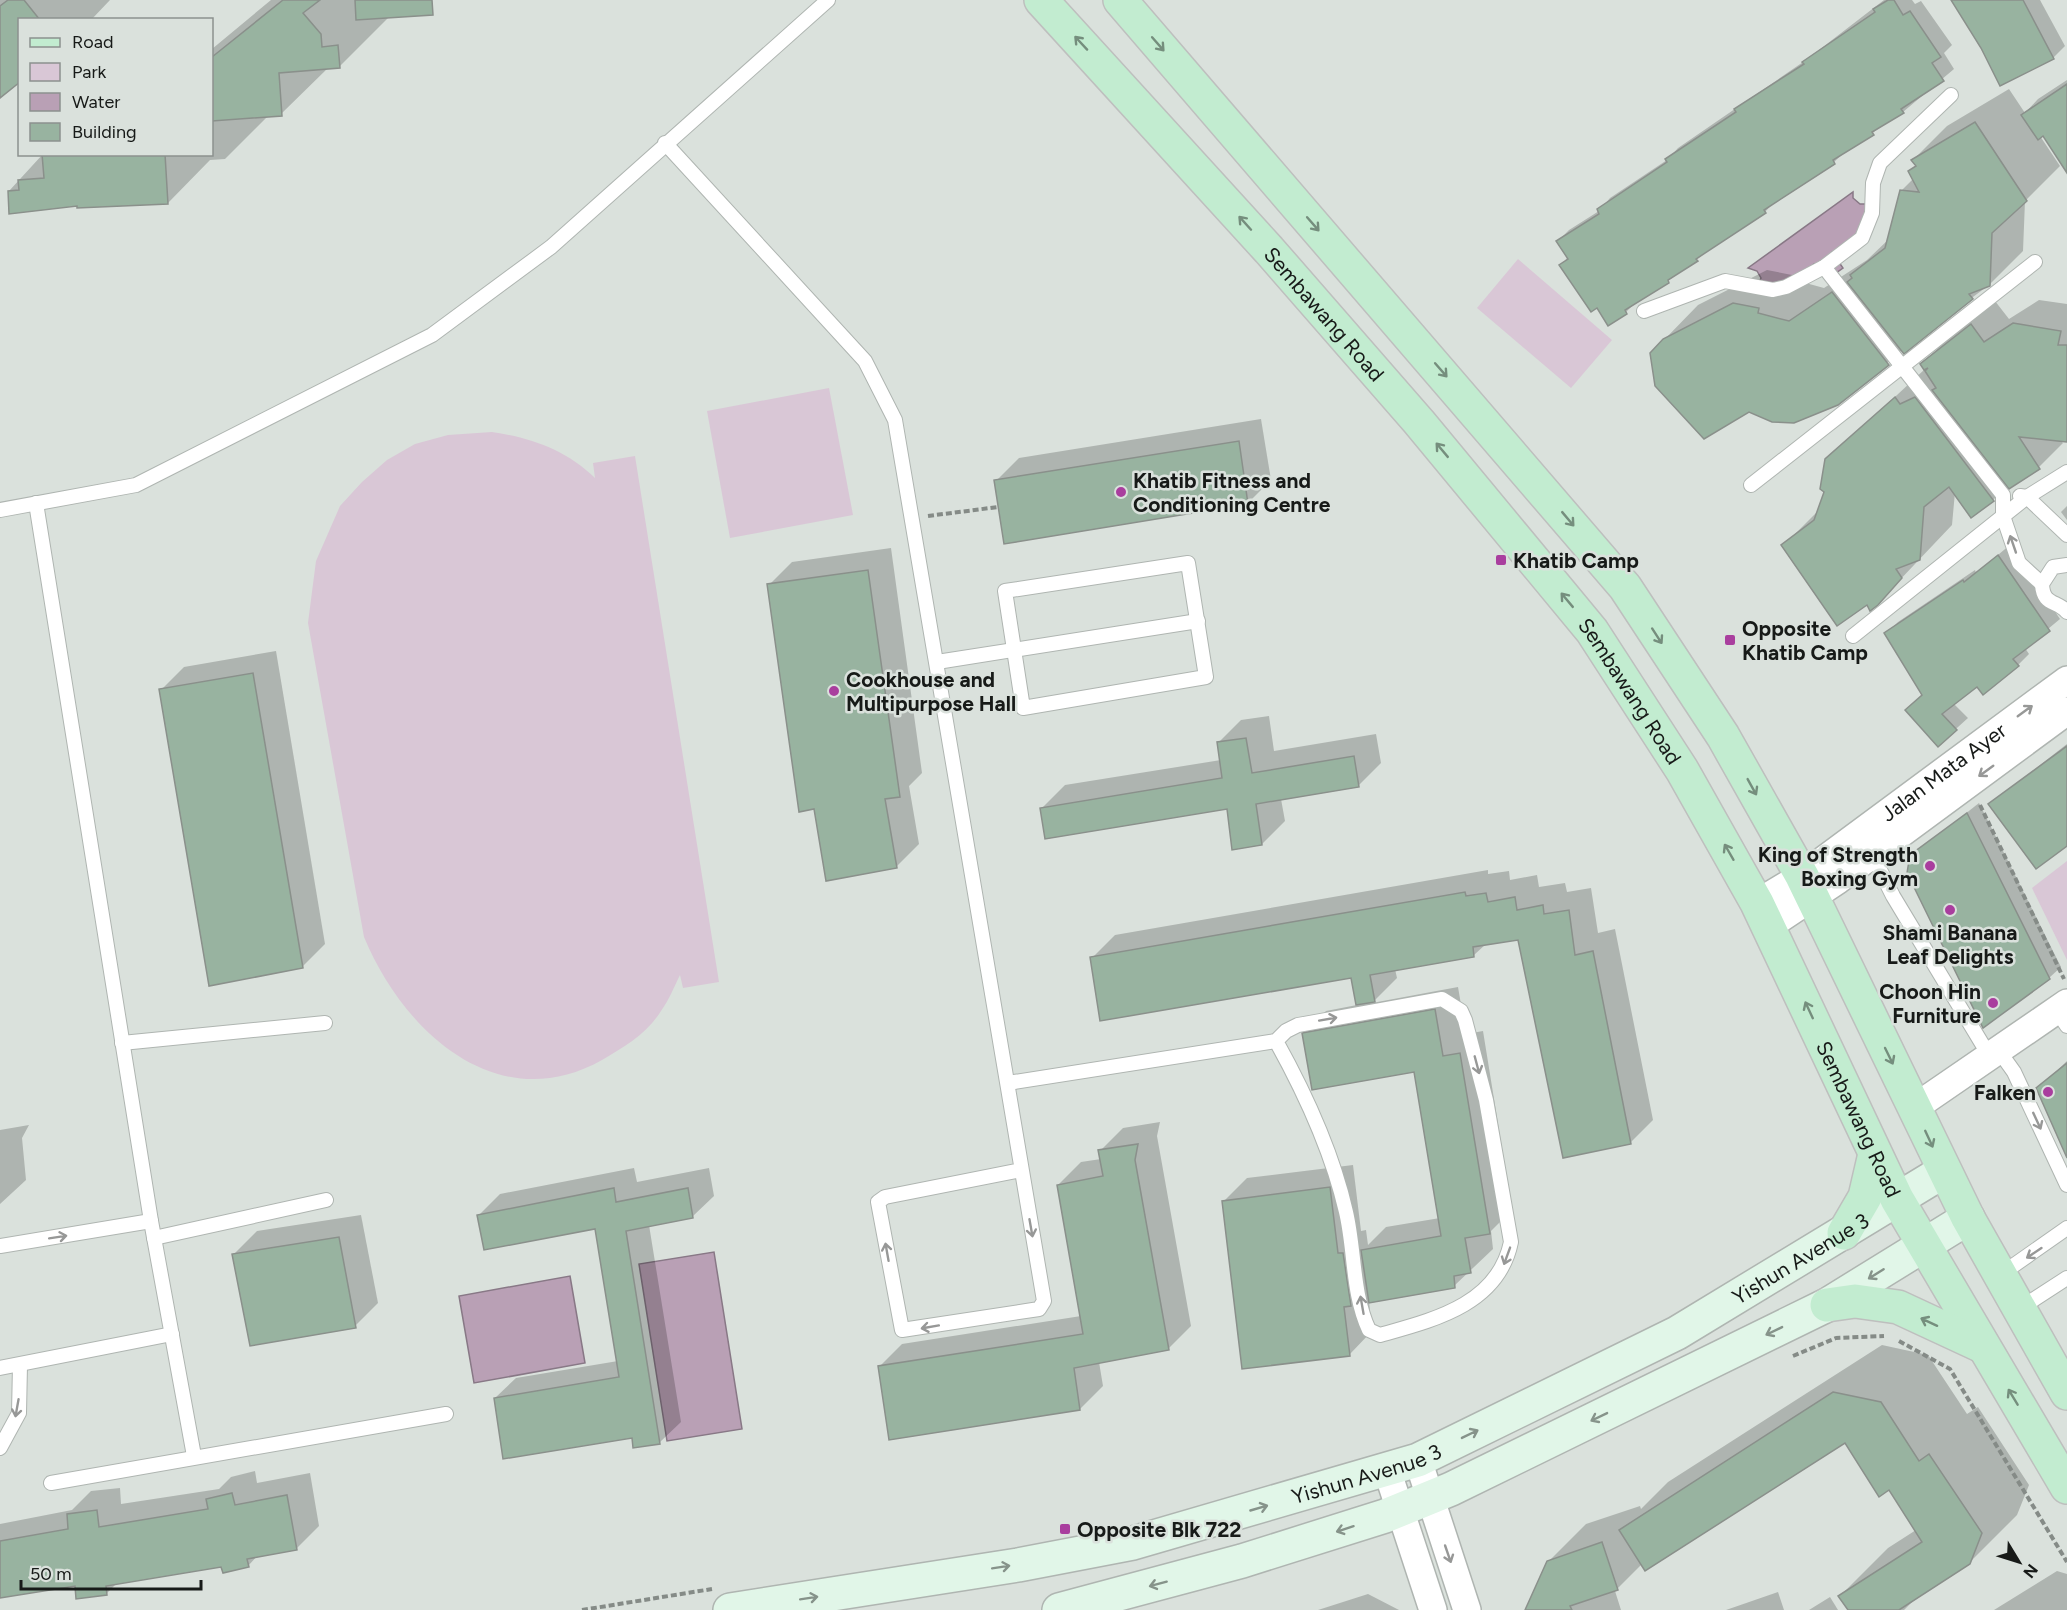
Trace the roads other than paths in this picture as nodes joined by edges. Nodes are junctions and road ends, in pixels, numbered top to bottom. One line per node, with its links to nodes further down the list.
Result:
1 (828, 0): 5 (lane)
2 (1041, 0): 30 (main road, Sembawang Road, one-way to 2)
3 (1120, 0): 29 (main road, one-way to 29)
4 (1951, 95): 7 (lane)
5 (665, 143): 14 (lane); 25 (lane)
6 (2035, 262): 9 (lane)
7 (1824, 267): 8 (lane); 9 (lane)
8 (1644, 311)
9 (1902, 366): 11 (lane); 12 (lane)
10 (2067, 472): 13 (lane)
11 (1751, 485)
12 (2003, 495): 13 (lane); 16 (lane)
13 (2027, 497): 16 (lane); 17 (lane)
14 (36, 503): 15 (lane); 34 (lane)
15 (0, 510)
16 (2003, 516): 20 (lane, one-way to 16); 23 (lane)
17 (2067, 536)
18 (2067, 553): 19 (lane)
19 (2067, 565): 20 (lane)
20 (2042, 584): 21 (lane)
21 (2067, 612)
22 (1198, 621): 24 (lane); 24 (lane); 24 (lane)
23 (1853, 636)
24 (1014, 651): 25 (lane)
25 (937, 662): 36 (lane)
26 (2067, 680): 28 (street, Jalan Mata Ayer, one-way to 26)
27 (2067, 711): 28 (street, Jalan Mata Ayer, one-way to 28)
28 (1866, 844): 29 (street, Jalan Mata Ayer); 35 (lane)
29 (1807, 887): 30 (street, Jalan Mata Ayer); 37 (main road, one-way to 37)
30 (1763, 915): 38 (main road, Sembawang Road, one-way to 30)
31 (2064, 1013): 35 (street)
32 (325, 1023): 34 (lane)
33 (1276, 1041): 33 (lane, one-way to 33); 36 (lane)
34 (122, 1043): 45 (lane)
35 (1995, 1054): 37 (street); 41 (lane, one-way to 41)
36 (1008, 1083): 39 (lane)
37 (1914, 1108): 40 (main road, one-way to 40)
38 (1875, 1154): 42 (main road, Sembawang Road); 47 (main road)
39 (1021, 1170): 39 (lane, one-way to 39)
40 (1944, 1171): 42 (main road, Yishun Avenue 3); 44 (main road)
41 (2067, 1185)
42 (1897, 1199): 47 (main road, Yishun Avenue 3); 49 (main road, Sembawang Road)
43 (326, 1200): 48 (lane)
44 (1968, 1218): 49 (main road, Yishun Avenue 3); 51 (main road)
45 (151, 1221): 48 (lane); 50 (lane, one-way to 45)
46 (2067, 1228): 51 (lane, one-way to 51)
47 (1844, 1233): 63 (main road, Yishun Avenue 3, one-way to 47)
48 (154, 1238): 55 (lane)
49 (1925, 1243): 53 (main road, Yishun Avenue 3, one-way to 53); 56 (main road, Sembawang Road)
50 (0, 1246)
51 (2000, 1275): 54 (main road)
52 (2067, 1278): 54 (lane)
53 (1827, 1305): 56 (main road, one-way to 53); 67 (main road, Yishun Avenue 3, one-way to 67)
54 (2018, 1310): 59 (main road)
55 (172, 1334): 57 (lane); 62 (lane)
56 (1982, 1346): 66 (main road, Sembawang Road, one-way to 56)
57 (20, 1365): 58 (lane); 61 (lane, one-way to 61)
58 (0, 1368)
59 (2067, 1393)
60 (446, 1414): 62 (lane)
61 (0, 1448)
62 (194, 1456): 65 (lane)
63 (1418, 1460): 64 (main road, Yishun Avenue 3); 67 (street)
64 (1387, 1470): 67 (street); 68 (main road, Yishun Avenue 3, one-way to 64)
65 (51, 1483)
66 (2067, 1487)
67 (1414, 1504): 69 (main road, Yishun Avenue 3, one-way to 69); 70 (street); 71 (street, one-way to 71)
68 (723, 1599)
69 (1059, 1610)
70 (1433, 1610)
71 (1467, 1610)

